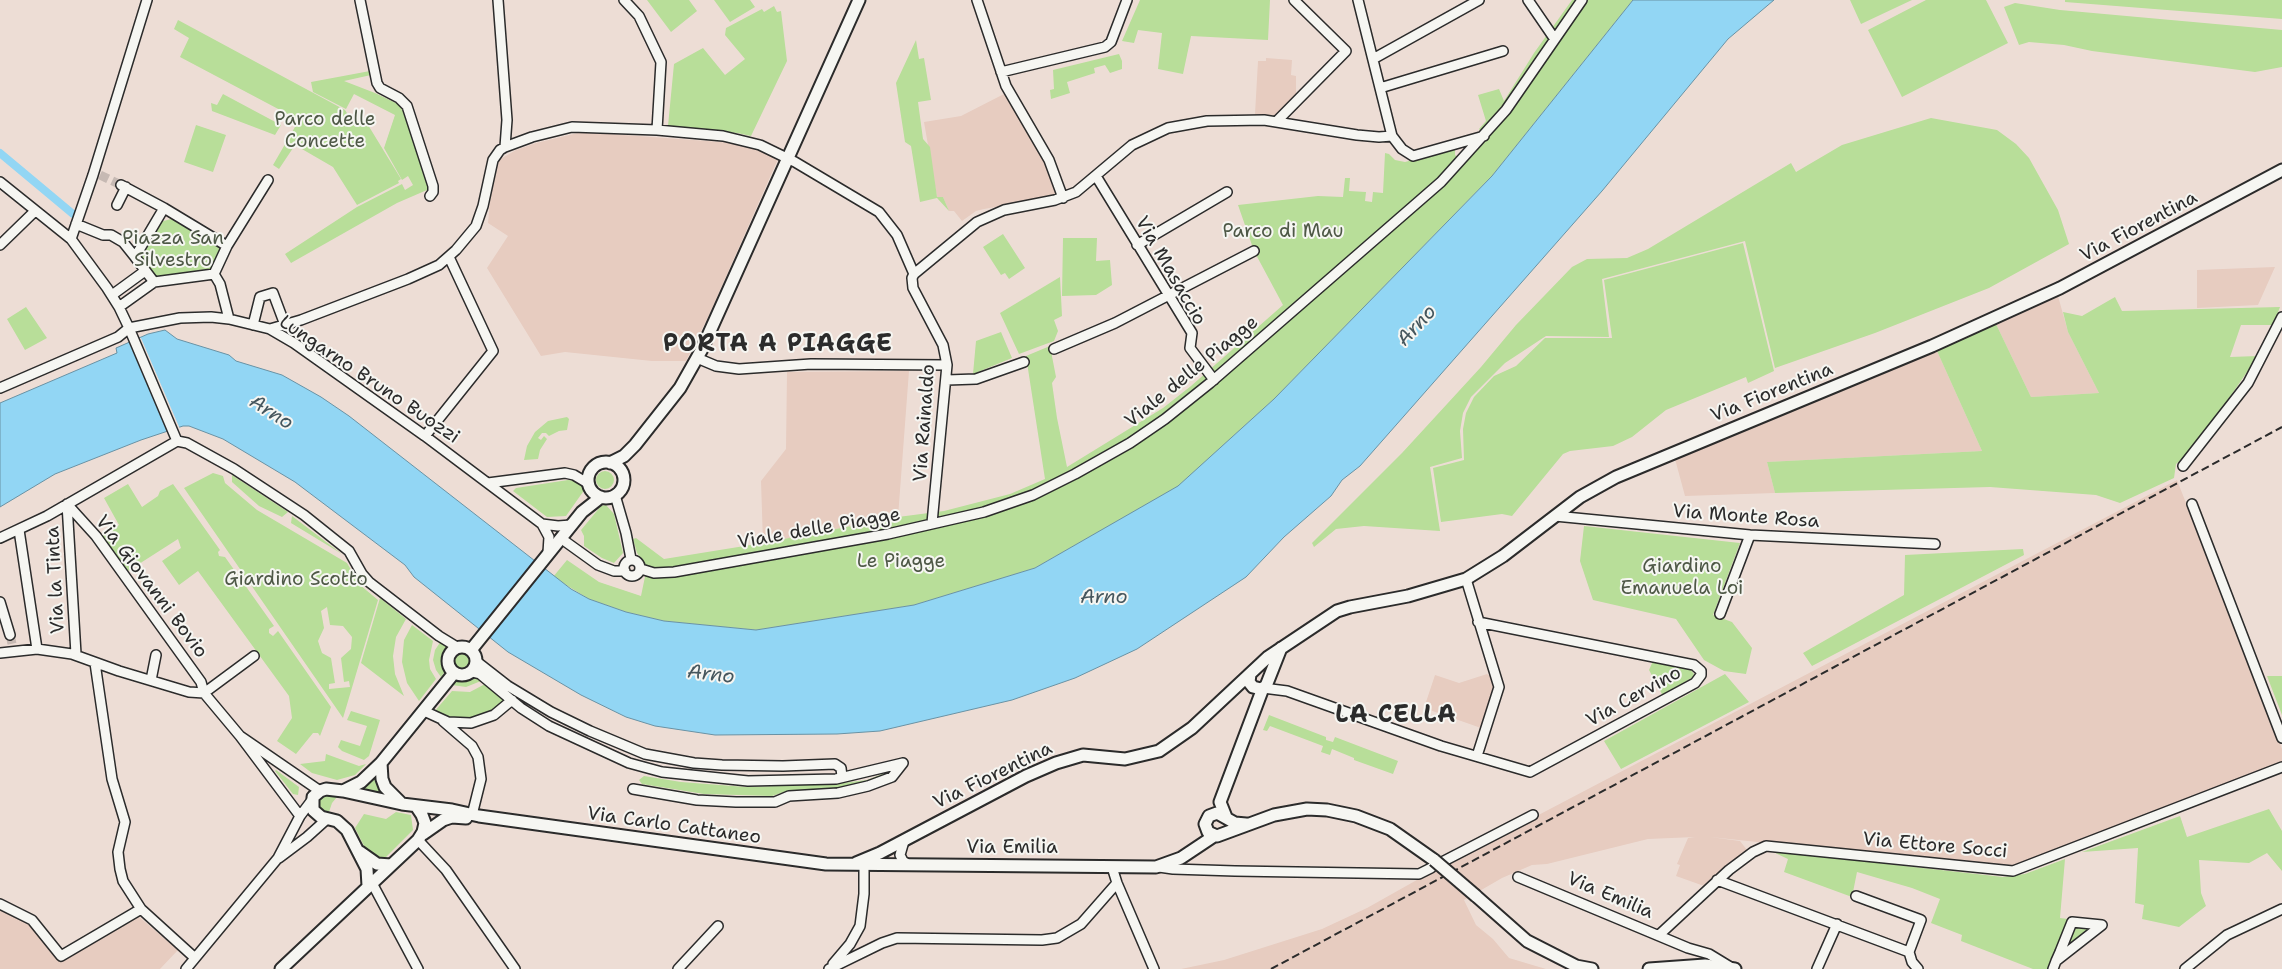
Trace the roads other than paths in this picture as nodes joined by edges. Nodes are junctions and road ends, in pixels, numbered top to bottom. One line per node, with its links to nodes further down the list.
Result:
1 (147, 0): 34 (street)
2 (360, 0): 29 (street)
3 (498, 0): 22 (street)
4 (859, 0): 23 (main road)
5 (977, 0): 16 (street)
6 (1127, 0): 16 (street)
7 (1294, 0): 18 (street)
8 (1359, 0): 15 (street)
9 (1479, 0): 15 (street)
10 (1528, 0): 13 (street)
11 (1582, 0): 13 (street, Viale delle Piagge)
12 (626, 2): 19 (street)
13 (1554, 38): 21 (street, Viale delle Piagge)
14 (1503, 51): 17 (street)
15 (1373, 60): 17 (street)
16 (1001, 72): 30 (street)
17 (1380, 88): 20 (street)
18 (1277, 121): 20 (street); 25 (street)
19 (657, 130): 22 (street, Via Rainaldo); 23 (street, Via Rainaldo)
20 (1392, 136): 21 (street)
21 (1484, 136): 60 (street, Viale delle Piagge)
22 (504, 147): 41 (street)
23 (789, 159): 44 (street, Via Rainaldo); 56 (main road)
24 (2282, 170): 77 (main road, Via Fiorentina)
25 (1096, 176): 30 (street); 38 (street, Via Masaccio)
26 (268, 180): 37 (street)
27 (0, 182): 33 (street)
28 (1227, 192): 38 (street)
29 (430, 196)
30 (1063, 198): 44 (street)
31 (117, 205): 32 (street)
32 (164, 208): 37 (street); 40 (street)
33 (35, 211): 35 (street); 36 (street)
34 (76, 224): 35 (street); 40 (street)
35 (70, 239): 46 (street)
36 (0, 245)
37 (227, 246): 43 (street)
38 (1137, 246): 47 (street, Via Masaccio)
39 (1254, 250): 47 (street)
40 (135, 257): 42 (street)
41 (449, 257): 52 (street); 62 (street)
42 (145, 271): 45 (street); 46 (street)
43 (214, 274): 45 (street); 50 (street)
44 (914, 274): 58 (street, Via Rainaldo)
45 (154, 282): 48 (street)
46 (112, 295): 48 (street)
47 (1169, 296): 55 (street); 60 (street, Via Masaccio)
48 (120, 307): 53 (street)
49 (2282, 317): 66 (street)
50 (229, 319): 51 (street, Lungarno Bruno Buozzi); 53 (street, Lungarno Bruno Buozzi)
51 (254, 324): 52 (street); 54 (street, Lungarno Bruno Buozzi)
52 (285, 325): 54 (street)
53 (129, 328): 61 (street); 63 (street)
54 (270, 329): 62 (street, Lungarno Bruno Buozzi)
55 (1054, 349)
56 (697, 358): 58 (street); 64 (main road)
57 (1024, 362): 59 (street)
58 (947, 365): 59 (street, Via Rainaldo)
59 (947, 380): 78 (street, Via Rainaldo)
60 (1214, 380): 78 (street, Viale delle Piagge)
61 (0, 388)
62 (425, 436): 69 (street, Lungarno Bruno Buozzi)
63 (176, 439): 74 (street); 96 (street)
64 (635, 445): 65 (main road); 67 (main road)
65 (610, 463): 67 (main road); 70 (main road)
66 (2183, 466)
67 (622, 474): 71 (main road)
68 (513, 481): 69 (street); 70 (street); 73 (street)
69 (488, 483): 73 (street, Lungarno Bruno Buozzi)
70 (590, 487): 72 (main road); 76 (main road)
71 (615, 495): 72 (main road); 87 (street)
72 (601, 497): 76 (main road)
73 (509, 499): 79 (street, Lungarno Bruno Buozzi)
74 (67, 504): 81 (street); 100 (street, Via la Tinta); 109 (street, Via Giovanni Bovio)
75 (2192, 504): 117 (street)
76 (582, 512): 80 (main road)
77 (1555, 516): 82 (street, Via Monte Rosa); 90 (main road, Via Fiorentina)
78 (932, 523): 88 (street, Viale delle Piagge)
79 (542, 524): 80 (street); 86 (street)
80 (571, 525): 86 (main road)
81 (19, 530): 83 (street); 98 (street)
82 (1750, 535): 85 (street, Via Monte Rosa); 92 (street)
83 (0, 538)
84 (566, 542): 89 (street, Viale delle Piagge)
85 (1936, 544)
86 (547, 555): 95 (main road)
87 (631, 560): 88 (street, Viale delle Piagge); 89 (street)
88 (641, 568): 89 (street, Viale delle Piagge)
89 (625, 571)
90 (1466, 579): 93 (street); 97 (main road, Via Fiorentina)
91 (0, 602): 94 (street)
92 (1720, 614)
93 (1478, 622): 120 (street); 120 (street, Via Cervino)
94 (10, 635)
95 (474, 646): 96 (main road); 104 (main road)
96 (457, 648): 106 (main road)
97 (1281, 648): 105 (main road, Via Fiorentina); 108 (main road)
98 (37, 649): 99 (street); 100 (street)
99 (0, 653)
100 (76, 654): 103 (street)
101 (156, 655): 107 (street)
102 (254, 656): 109 (street)
103 (95, 663): 107 (street); 158 (street)
104 (474, 666): 106 (main road); 110 (street); 111 (street)
105 (1252, 672): 108 (main road); 108 (main road); 141 (main road, Via Fiorentina)
106 (454, 673): 113 (main road)
107 (151, 680): 109 (street)
108 (1262, 685): 120 (street); 131 (main road); 135 (main road)
109 (204, 693): 116 (street, Via Giovanni Bovio)
110 (528, 698): 112 (street); 115 (street)
111 (512, 700): 112 (street); 114 (street)
112 (521, 708): 118 (street)
113 (424, 711): 114 (street); 121 (main road)
114 (443, 721): 134 (street)
115 (590, 732): 118 (street); 119 (street)
116 (240, 736): 126 (street); 133 (street)
117 (2282, 738)
118 (584, 743): 122 (street)
119 (646, 754): 122 (street); 124 (street)
120 (1477, 756)
121 (381, 763): 127 (main road); 129 (main road)
122 (640, 767): 124 (street)
123 (2282, 767): 153 (street, Via Ettore Socci)
124 (842, 777): 125 (street, Via Carlo Cattaneo)
125 (633, 790)
126 (320, 791): 127 (main road, Via Carlo Cattaneo); 128 (main road)
127 (343, 791): 129 (main road, Via Carlo Cattaneo)
128 (312, 800): 133 (street); 136 (main road)
129 (402, 804): 130 (main road, Via Carlo Cattaneo)
130 (416, 806): 134 (main road, Via Carlo Cattaneo); 140 (main road)
131 (1210, 814): 135 (main road); 139 (main road)
132 (1533, 815): 146 (street, Via Emilia)
133 (300, 816): 144 (street)
134 (476, 816): 140 (main road, Via Carlo Cattaneo); 145 (main road, Via Carlo Cattaneo)
135 (1226, 817): 137 (main road); 138 (main road)
136 (328, 818): 142 (main road); 144 (street)
137 (1246, 824): 138 (main road); 146 (main road)
138 (1226, 832): 139 (main road)
139 (1214, 836): 143 (main road, Via Emilia)
140 (420, 837): 148 (main road, Via Carlo Cattaneo); 173 (street)
141 (904, 841): 145 (main road, Via Fiorentina); 147 (street)
142 (359, 851): 148 (main road); 155 (main road)
143 (1189, 853): 150 (main road, Via Emilia); 151 (street)
144 (278, 858): 165 (street)
145 (860, 863): 147 (main road, Via Emilia); 175 (street)
146 (1436, 863): 151 (street, Via Emilia); 168 (main road, bridge)
147 (909, 865): 149 (main road, Via Emilia)
148 (391, 866): 155 (main road, Via Carlo Cattaneo)
149 (1112, 867): 150 (main road, Via Emilia); 154 (street)
150 (1159, 867): 151 (street, Via Emilia)
151 (1192, 870)
152 (1518, 877): 162 (street, Via Emilia)
153 (1718, 880): 160 (street); 162 (street, Via Ettore Socci)
154 (1117, 883): 175 (street); 176 (street)
155 (370, 884): 171 (main road, Via Carlo Cattaneo); 172 (street)
156 (1856, 896): 164 (street)
157 (0, 904): 158 (street)
158 (141, 909): 165 (street)
159 (2282, 909): 182 (street)
160 (1836, 924): 164 (street); 180 (street)
161 (718, 926): 174 (street)
162 (1659, 936): 163 (street, Via Emilia)
163 (1688, 948): 166 (street, Via Emilia); 169 (street)
164 (1909, 952): 181 (street)
165 (195, 958): 170 (street)
166 (1706, 959): 169 (main road, Via Emilia); 179 (main road, Via Emilia)
167 (2054, 965): 167 (street)
168 (1578, 967): 177 (main road)
169 (1691, 967): 178 (main road, Via Emilia)
170 (186, 969)
171 (281, 969)
172 (418, 969)
173 (515, 969)
174 (678, 969)
175 (829, 969)
176 (1154, 969)
177 (1592, 969)
178 (1649, 969)
179 (1734, 969)
180 (1817, 969)
181 (1918, 969)
182 (2185, 969)

